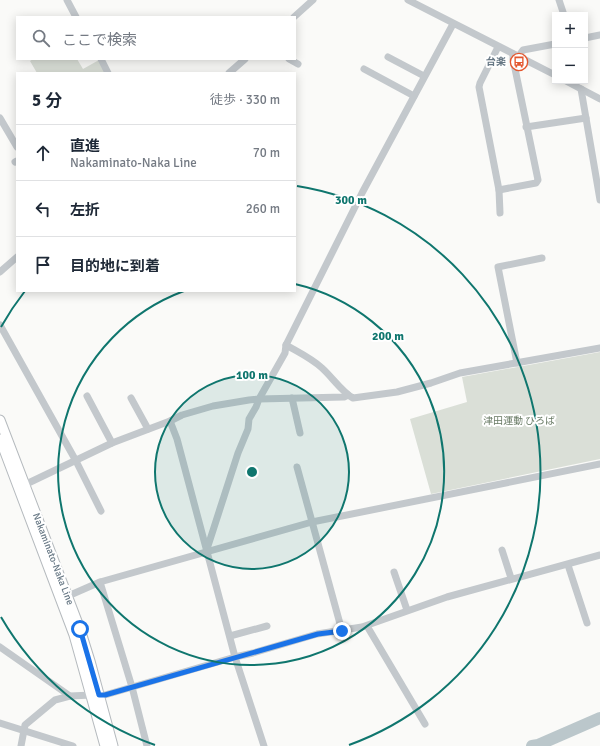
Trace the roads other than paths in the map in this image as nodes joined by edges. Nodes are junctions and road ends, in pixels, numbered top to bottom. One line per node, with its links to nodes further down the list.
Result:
1 (67, 0): 6 (street)
2 (314, 0): 7 (street)
3 (408, 0): 8 (street)
4 (559, 0): 5 (street)
5 (563, 12)
6 (75, 16)
7 (295, 16)
8 (453, 24): 12 (street); 23 (street)
9 (600, 35): 10 (street)
10 (588, 37)
11 (552, 45): 13 (street)
12 (498, 47): 13 (street); 33 (street)
13 (516, 56): 22 (street); 30 (street)
14 (388, 57): 23 (street)
15 (102, 60): 20 (street)
16 (244, 60): 21 (street)
17 (291, 60): 18 (street)
18 (298, 64)
19 (364, 69): 26 (street)
20 (108, 72)
21 (230, 72)
22 (552, 74)
23 (424, 76): 26 (street)
24 (572, 84): 25 (street)
25 (581, 89): 27 (street); 29 (street)
26 (414, 96): 40 (street)
27 (600, 99)
28 (0, 118): 31 (street)
29 (586, 118): 30 (street); 32 (street)
30 (526, 127): 33 (street)
31 (16, 145)
32 (599, 189): 34 (street)
33 (499, 190): 35 (street)
34 (600, 200)
35 (500, 213)
36 (16, 258): 38 (street)
37 (542, 258): 42 (street)
38 (0, 272)
39 (0, 325): 54 (street)
40 (286, 345): 43 (street); 47 (street)
41 (600, 348): 42 (street)
42 (517, 363): 43 (street)
43 (348, 395): 46 (street)
44 (87, 396): 53 (street)
45 (130, 398): 50 (street)
46 (292, 398): 47 (street); 51 (street)
47 (259, 399): 49 (street); 60 (street)
48 (0, 420): 57 (main road, Nakaminato-Naka Line)
49 (170, 421): 50 (street); 60 (street)
50 (148, 429): 53 (street)
51 (300, 433)
52 (0, 439): 57 (main road, Nakaminato-Naka Line)
53 (112, 444): 54 (street)
54 (76, 460): 57 (street); 58 (street)
55 (600, 464): 59 (street)
56 (297, 467): 59 (street)
57 (22, 486): 67 (main road, Nakaminato-Naka Line); 77 (main road, Nakaminato-Naka Line)
58 (101, 512)
59 (312, 522): 60 (street); 72 (street)
60 (207, 550): 66 (street); 73 (street)
61 (502, 550): 65 (street)
62 (600, 555): 63 (street)
63 (568, 565): 65 (street); 69 (street)
64 (394, 572): 68 (street)
65 (511, 578): 68 (street)
66 (100, 582): 67 (street); 76 (street)
67 (68, 596): 77 (main road, Nakaminato-Naka Line)
68 (407, 610): 71 (street)
69 (587, 623)
70 (267, 626): 73 (street)
71 (367, 626): 72 (street); 80 (street)
72 (342, 631): 75 (street)
73 (230, 636): 75 (street)
74 (0, 647): 78 (street)
75 (235, 657): 76 (street); 87 (street)
76 (132, 687): 77 (street); 86 (street)
77 (96, 695): 78 (street); 84 (main road, Nakaminato-Naka Line); 85 (main road, Nakaminato-Naka Line)
78 (70, 696): 81 (street)
79 (0, 723): 81 (street)
80 (425, 724)
81 (24, 730): 82 (street); 83 (street)
82 (21, 746)
83 (73, 746)
84 (105, 746)
85 (113, 746)
86 (148, 746)
87 (264, 746)

